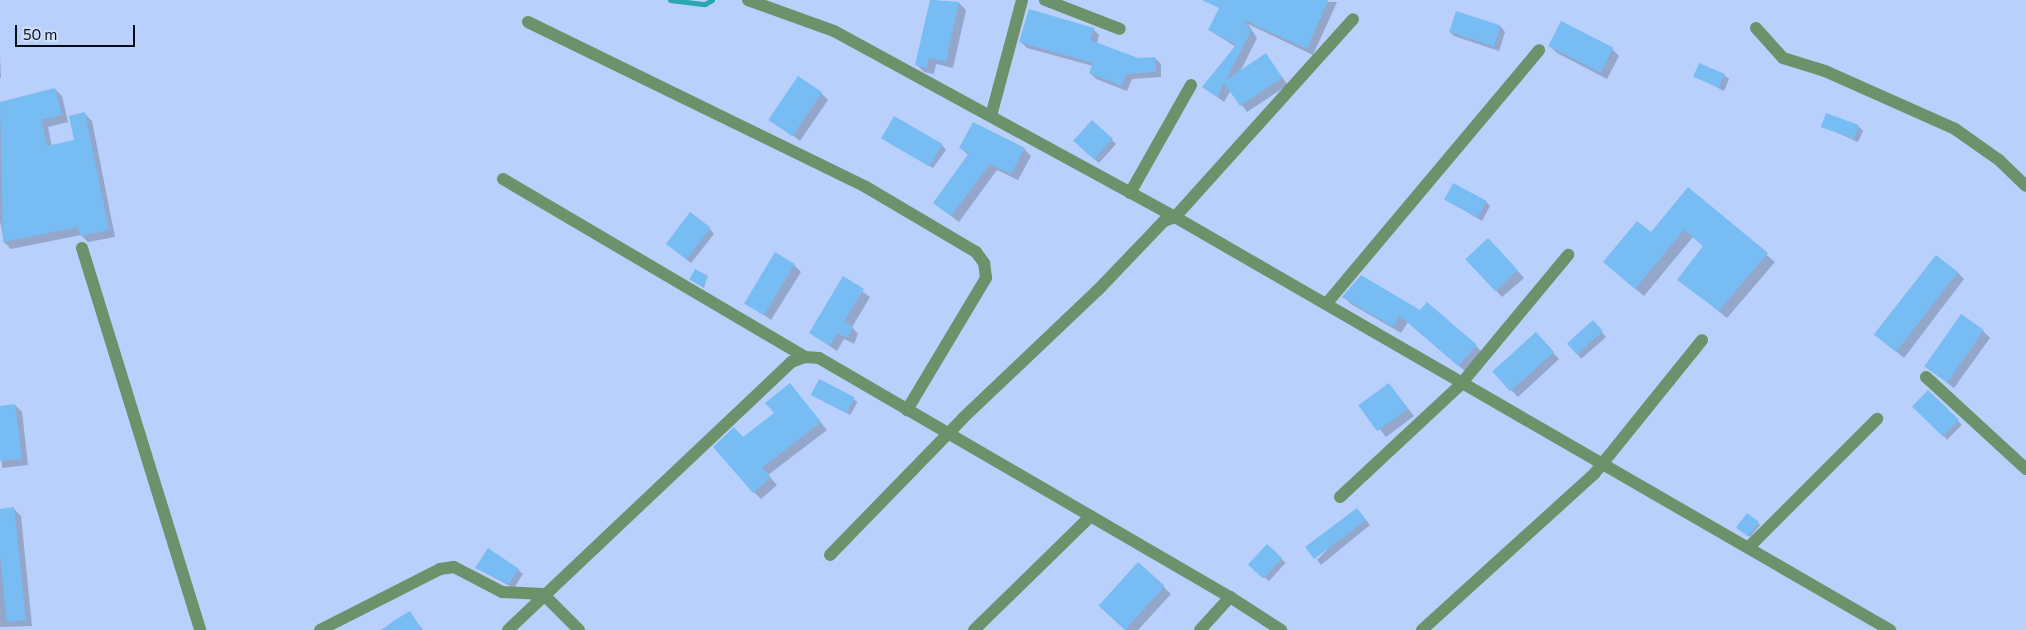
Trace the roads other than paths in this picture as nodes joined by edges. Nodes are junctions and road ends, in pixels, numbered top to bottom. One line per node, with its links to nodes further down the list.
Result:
1 (748, 0): 10 (street)
2 (1022, 0): 10 (street)
3 (1045, 0): 7 (street)
4 (1353, 19): 14 (street)
5 (528, 22): 22 (street)
6 (1756, 28): 12 (street)
7 (1120, 30)
8 (1539, 50): 17 (street)
9 (1191, 84): 13 (street)
10 (991, 116): 13 (street)
11 (503, 179): 19 (street)
12 (2026, 186)
13 (1130, 192): 14 (street)
14 (1175, 217): 17 (street); 24 (street)
15 (82, 248): 33 (street)
16 (1568, 255): 21 (street)
17 (1327, 303): 21 (street)
18 (1702, 340): 25 (street)
19 (805, 357): 22 (street); 31 (street)
20 (1926, 377): 26 (street)
21 (1461, 384): 25 (street); 27 (street)
22 (907, 410): 24 (street)
23 (1877, 419): 29 (street)
24 (948, 434): 28 (street); 30 (street)
25 (1602, 462): 29 (street); 40 (street)
26 (2026, 469)
27 (1340, 498)
28 (1091, 516): 32 (street); 37 (street)
29 (1750, 546): 41 (street)
30 (830, 555)
31 (543, 594): 34 (street); 35 (street); 36 (street)
32 (1230, 597): 38 (street); 39 (street)
33 (200, 630)
34 (320, 630)
35 (508, 630)
36 (580, 630)
37 (974, 630)
38 (1200, 630)
39 (1281, 630)
40 (1422, 630)
41 (1890, 630)

